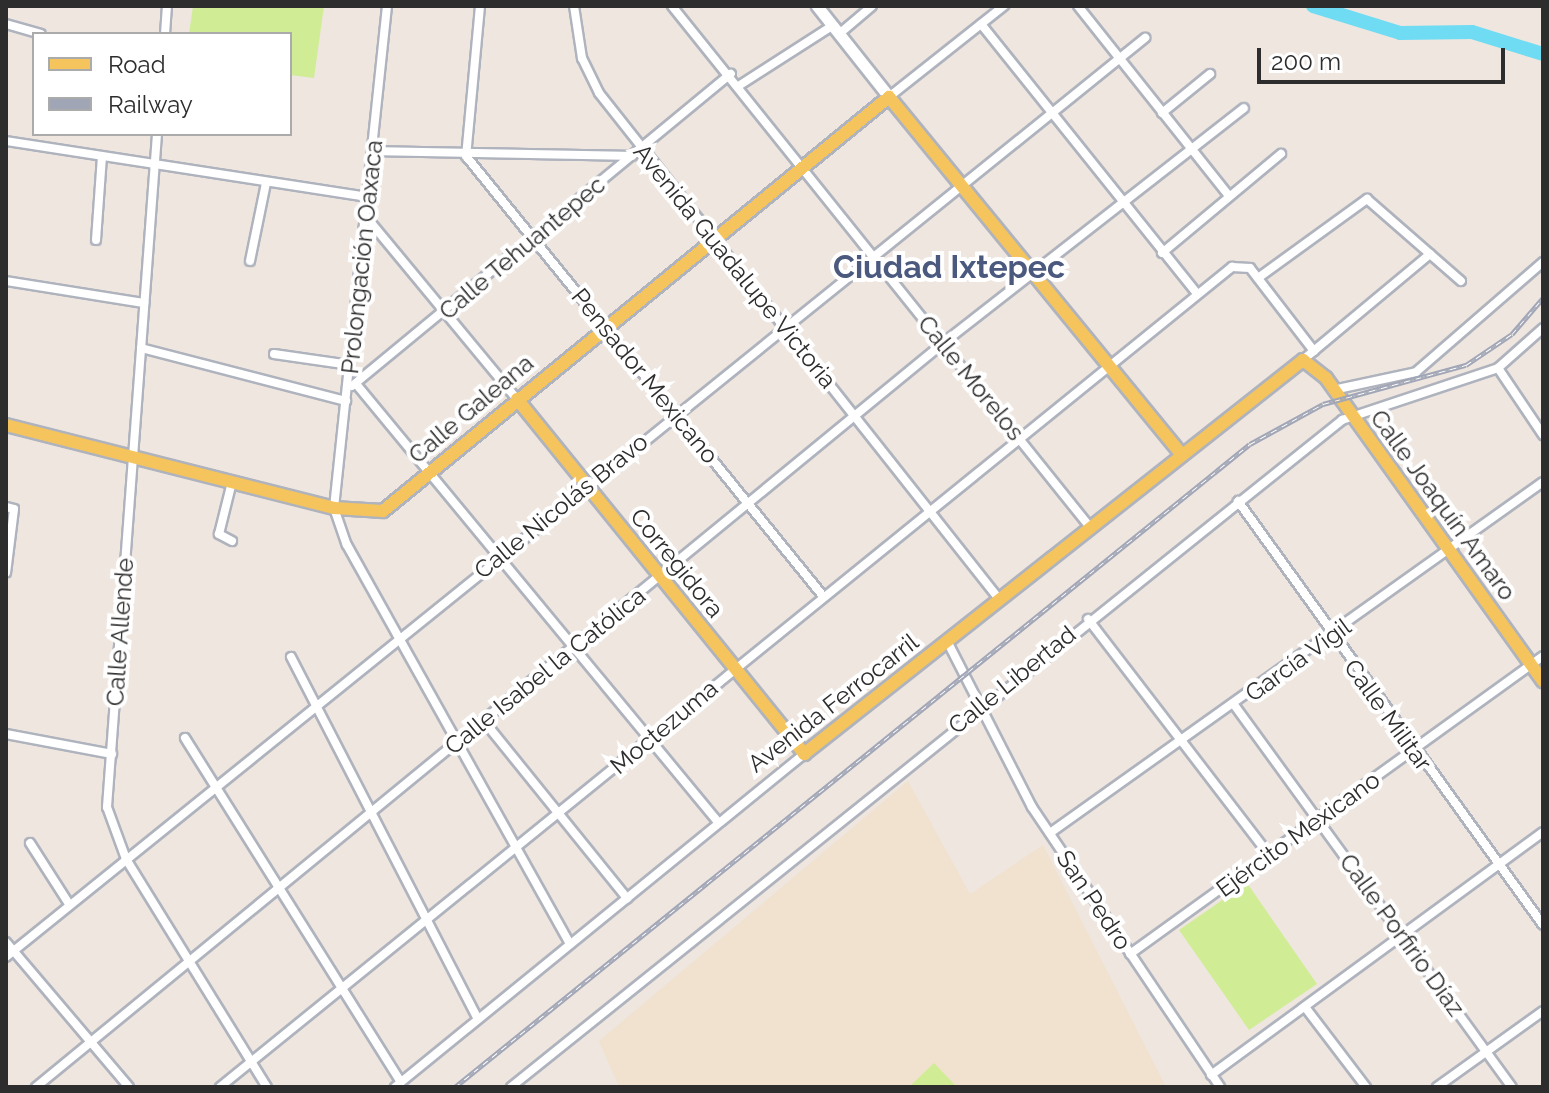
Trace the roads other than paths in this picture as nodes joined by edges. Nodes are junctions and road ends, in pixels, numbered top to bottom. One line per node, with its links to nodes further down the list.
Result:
1 (167, 6): 14 (street)
2 (387, 6): 27 (street, Prolongación Oaxaca)
3 (480, 6): 30 (street)
4 (574, 6): 26 (street, Avenida Guadalupe Victoria)
5 (672, 6): 17 (street, Calle Morelos)
6 (817, 6): 12 (street)
7 (872, 6): 12 (street)
8 (1004, 6): 11 (street)
9 (1078, 6): 16 (street)
10 (6, 24): 13 (street)
11 (981, 24): 20 (street); 23 (street)
12 (836, 30): 19 (street); 20 (street)
13 (34, 32)
14 (165, 32)
15 (1145, 38): 16 (street, Calle Nicolás Bravo)
16 (1120, 60): 22 (street); 23 (street, Calle Nicolás Bravo)
17 (731, 74): 19 (street, Calle Morelos); 26 (street, Calle Tehuantepec)
18 (1210, 74): 22 (street)
19 (740, 85): 34 (street, Calle Morelos)
20 (889, 97): 34 (main road, Calle Galeana); 36 (main road)
21 (1244, 108): 28 (street, Calle Isabel la Católica)
22 (1162, 113): 28 (street)
23 (1051, 115): 36 (street, Calle Nicolás Bravo); 39 (street)
24 (157, 136): 33 (street, Calle Allende)
25 (6, 141): 32 (street)
26 (641, 149): 31 (street, Calle Tehuantepec); 42 (street, Avenida Guadalupe Victoria)
27 (373, 151): 30 (street); 38 (street, Prolongación Oaxaca)
28 (1191, 151): 37 (street); 39 (street, Calle Isabel la Católica)
29 (1281, 154): 37 (street)
30 (466, 156): 31 (street); 41 (street, Pensador Mexicano)
31 (633, 156): 41 (street, Calle Tehuantepec)
32 (102, 157): 33 (street); 43 (street)
33 (155, 165): 35 (street); 54 (street, Calle Allende)
34 (803, 165): 42 (main road, Calle Galeana); 44 (street, Calle Morelos)
35 (266, 183): 38 (street); 47 (street)
36 (962, 186): 44 (street, Calle Nicolás Bravo); 49 (main road)
37 (1229, 196): 45 (street)
38 (369, 197): 40 (street, Prolongación Oaxaca)
39 (1123, 206): 45 (street); 49 (street, Calle Isabel la Católica)
40 (367, 218): 55 (street); 65 (street, Prolongación Oaxaca)
41 (531, 238): 55 (street, Calle Tehuantepec); 57 (street, Pensador Mexicano)
42 (715, 239): 56 (street, Avenida Guadalupe Victoria); 57 (main road, Calle Galeana)
43 (96, 240)
44 (872, 253): 56 (street, Calle Nicolás Bravo); 59 (street, Calle Morelos)
45 (1162, 253): 53 (street)
46 (1430, 254): 50 (street); 52 (street); 61 (street)
47 (250, 261)
48 (1543, 262): 68 (street)
49 (1035, 274): 59 (street, Calle Isabel la Católica); 64 (main road)
50 (1258, 278): 53 (street, Moctezuma); 61 (street)
51 (6, 281): 54 (street)
52 (1461, 281)
53 (1197, 294): 64 (street, Moctezuma)
54 (144, 303): 60 (street, Calle Allende)
55 (445, 313): 67 (street, Calle Tehuantepec); 69 (street)
56 (783, 324): 71 (street, Calle Nicolás Bravo); 72 (street, Avenida Guadalupe Victoria)
57 (605, 326): 69 (main road, Calle Galeana); 71 (street, Pensador Mexicano)
58 (1543, 328): 66 (street, Calle Libertad)
59 (942, 344): 72 (street, Calle Isabel la Católica); 75 (street, Calle Morelos)
60 (141, 348): 70 (street); 78 (street, Calle Allende)
61 (1314, 351): 63 (street)
62 (274, 354): 65 (street)
63 (1303, 360): 68 (main road, Calle Joaquín Amaro); 77 (main road, Avenida Ferrocarril)
64 (1105, 363): 75 (street, Moctezuma); 77 (main road)
65 (350, 365): 67 (street, Prolongación Oaxaca)
66 (1498, 368): 73 (street, Calle Libertad); 76 (street)
67 (352, 386): 70 (street, Prolongación Oaxaca); 79 (street)
68 (1333, 390): 73 (main road, Calle Joaquín Amaro)
69 (517, 399): 79 (main road, Calle Galeana); 82 (main road, Corregidora)
70 (346, 401): 86 (street, Prolongación Oaxaca)
71 (675, 414): 82 (street, Calle Nicolás Bravo); 84 (street, Pensador Mexicano)
72 (854, 416): 84 (street, Calle Isabel la Católica); 87 (street, Avenida Guadalupe Victoria)
73 (1351, 416): 83 (street, Calle Libertad); 90 (main road, Calle Joaquín Amaro)
74 (6, 425): 78 (main road, Calle Galeana)
75 (1018, 435): 87 (street, Moctezuma); 88 (street, Calle Morelos)
76 (1543, 435)
77 (1181, 454): 88 (main road, Avenida Ferrocarril)
78 (134, 455): 80 (main road, Calle Galeana); 116 (street, Calle Allende)
79 (428, 473): 86 (main road, Calle Galeana); 91 (street)
80 (232, 482): 86 (main road, Calle Galeana); 89 (street)
81 (1543, 482): 90 (street, García Vigil)
82 (587, 486): 91 (street, Calle Nicolás Bravo); 93 (main road, Corregidora)
83 (1238, 501): 96 (street, Calle Libertad); 97 (street, Calle Militar)
84 (750, 505): 93 (street, Calle Isabel la Católica); 94 (street, Pensador Mexicano)
85 (6, 507): 92 (street)
86 (334, 508): 98 (street)
87 (927, 510): 94 (street, Moctezuma); 95 (street, Avenida Guadalupe Victoria)
88 (1089, 526): 95 (main road, Avenida Ferrocarril)
89 (232, 541)
90 (1449, 548): 97 (street, García Vigil); 103 (main road, Calle Joaquín Amaro)
91 (496, 557): 98 (street, Calle Nicolás Bravo); 100 (street)
92 (6, 573)
93 (659, 578): 100 (street, Calle Isabel la Católica); 104 (main road, Corregidora)
94 (823, 596): 104 (street, Moctezuma)
95 (999, 599): 99 (main road, Avenida Ferrocarril)
96 (1088, 619): 107 (street, Calle Libertad); 112 (street)
97 (1331, 637): 108 (street, García Vigil); 115 (street, Calle Militar)
98 (400, 639): 106 (street, Calle Nicolás Bravo); 114 (street)
99 (947, 641): 107 (street, San Pedro); 117 (main road, Avenida Ferrocarril)
100 (574, 645): 109 (street, Calle Isabel la Católica); 113 (street)
101 (1543, 656): 103 (street, Ejército Mexicano)
102 (291, 657): 106 (street)
103 (1532, 665): 105 (main road, Calle Joaquín Amaro); 115 (street, Ejército Mexicano)
104 (735, 667): 113 (street, Moctezuma); 117 (main road, Corregidora)
105 (1543, 681)
106 (316, 705): 118 (street, Calle Nicolás Bravo); 120 (street)
107 (979, 706): 124 (street, San Pedro); 155 (street, Calle Libertad)
108 (1235, 706): 112 (street, García Vigil); 121 (street, Calle Porfirio Díaz)
109 (484, 721): 114 (street, Calle Isabel la Católica); 119 (street)
110 (6, 734): 116 (street)
111 (185, 738): 118 (street)
112 (1185, 739): 124 (street, García Vigil); 127 (street)
113 (651, 740): 119 (street, Moctezuma); 122 (street)
114 (456, 743): 120 (street, Calle Isabel la Católica); 126 (street)
115 (1414, 752): 121 (street, Ejército Mexicano); 129 (street, Calle Militar)
116 (112, 754): 128 (street, Calle Allende)
117 (804, 754): 122 (street, Avenida Ferrocarril)
118 (217, 786): 128 (street, Calle Nicolás Bravo); 130 (street)
119 (560, 813): 126 (street, Moctezuma); 131 (street)
120 (371, 815): 130 (street, Calle Isabel la Católica); 133 (street)
121 (1317, 819): 127 (street, Ejército Mexicano); 135 (street, Calle Porfirio Díaz)
122 (718, 822): 131 (street, Avenida Ferrocarril)
123 (1543, 832): 129 (street)
124 (1050, 833): 139 (street, San Pedro)
125 (30, 843): 132 (street)
126 (517, 848): 133 (street, Moctezuma); 137 (street)
127 (1269, 855): 139 (street, Ejército Mexicano)
128 (126, 859): 132 (street, Calle Nicolás Bravo); 141 (street, Calle Allende)
129 (1499, 862): 134 (street, Calle Militar); 135 (street)
130 (279, 889): 141 (street, Calle Isabel la Católica); 142 (street)
131 (627, 898): 137 (street, Avenida Ferrocarril)
132 (69, 904): 138 (street, Calle Nicolás Bravo)
133 (424, 920): 142 (street, Moctezuma); 145 (street)
134 (1543, 925)
135 (1405, 935): 143 (street); 147 (street, Calle Porfirio Díaz)
136 (6, 942): 138 (street)
137 (570, 944): 145 (street, Avenida Ferrocarril)
138 (15, 950): 140 (street, Calle Nicolás Bravo); 146 (street)
139 (1130, 954): 149 (street, San Pedro)
140 (6, 957)
141 (190, 962): 146 (street, Calle Isabel la Católica); 148 (street, Calle Allende)
142 (341, 989): 148 (street, Moctezuma); 150 (street)
143 (1305, 1007): 149 (street); 157 (street)
144 (1543, 1011): 147 (street)
145 (478, 1019): 150 (street, Avenida Ferrocarril)
146 (92, 1042): 151 (street, Calle Isabel la Católica); 152 (street)
147 (1487, 1050): 158 (street); 159 (street, Calle Porfirio Díaz)
148 (252, 1061): 153 (street, Moctezuma); 154 (street, Calle Allende)
149 (1211, 1075): 156 (street, San Pedro)
150 (398, 1084)
151 (36, 1087)
152 (129, 1087)
153 (220, 1087)
154 (267, 1087)
155 (511, 1087)
156 (1220, 1087)
157 (1366, 1087)
158 (1437, 1087)
159 (1512, 1087)

